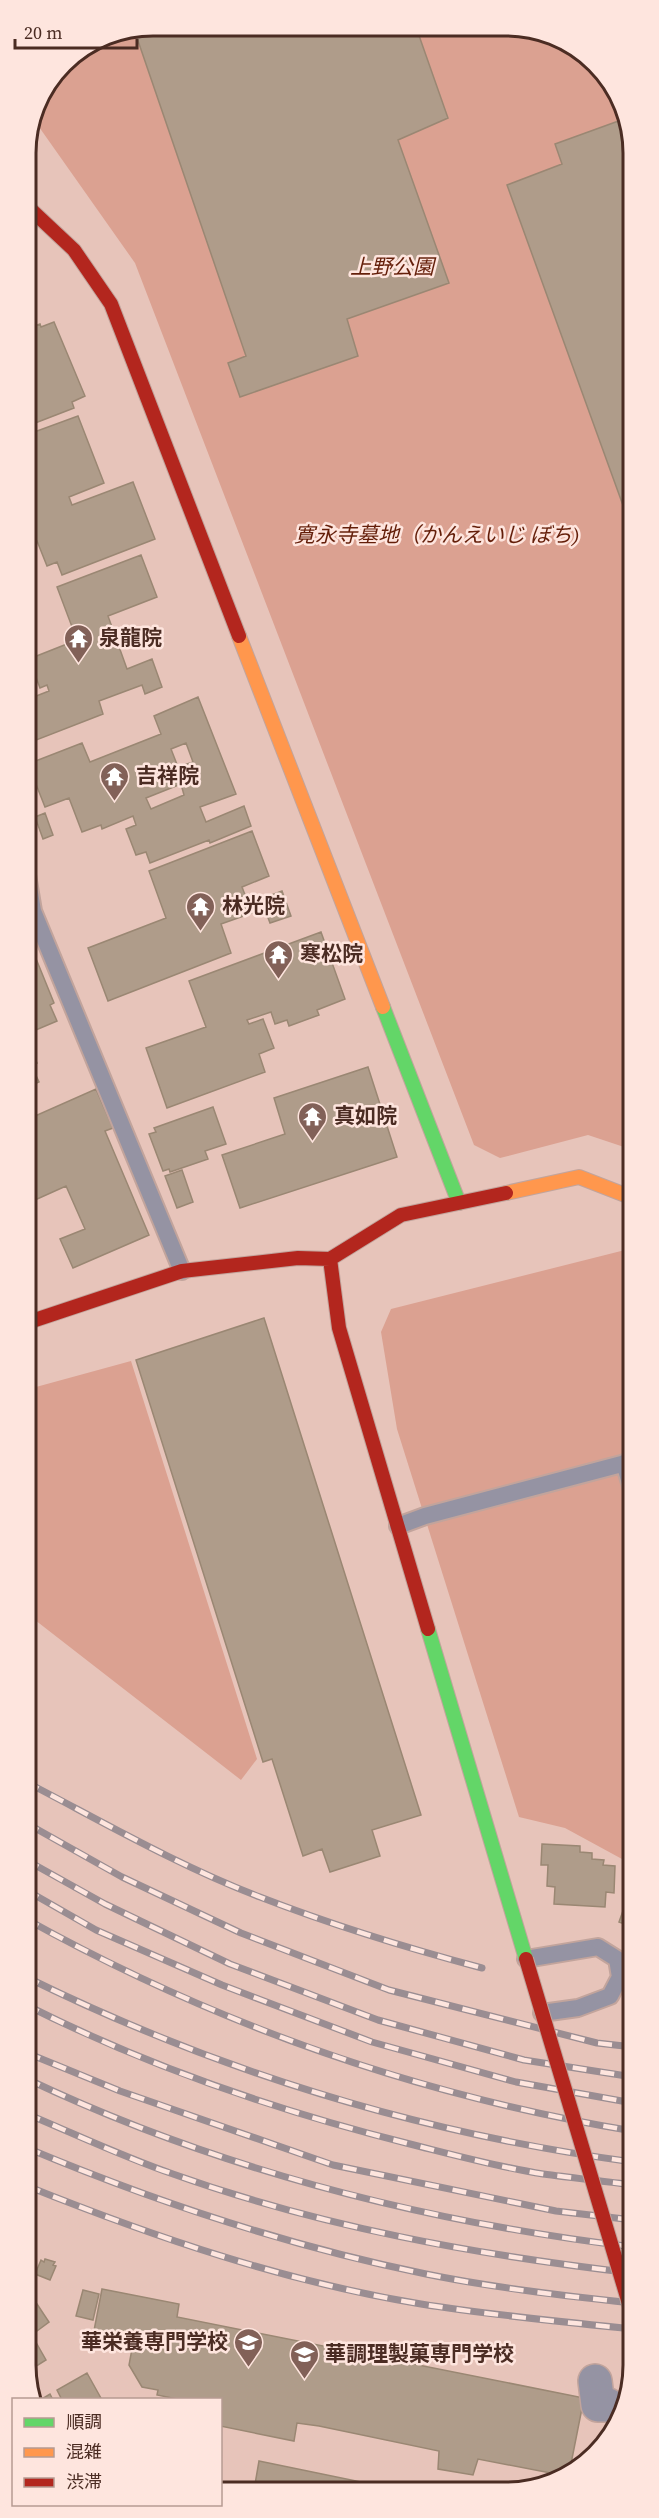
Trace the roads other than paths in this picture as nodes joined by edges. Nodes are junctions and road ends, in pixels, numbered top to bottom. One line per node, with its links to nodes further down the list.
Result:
1 (36, 214): 4 (street)
2 (36, 918): 6 (lane)
3 (623, 1194): 4 (street)
4 (459, 1203): 5 (street)
5 (330, 1259): 6 (street); 9 (street)
6 (182, 1271): 7 (street)
7 (36, 1320)
8 (623, 1464): 9 (lane)
9 (398, 1526): 10 (street)
10 (526, 1959): 11 (street, bridge); 11 (lane)
11 (542, 2013): 12 (street, bridge)
12 (623, 2284)

